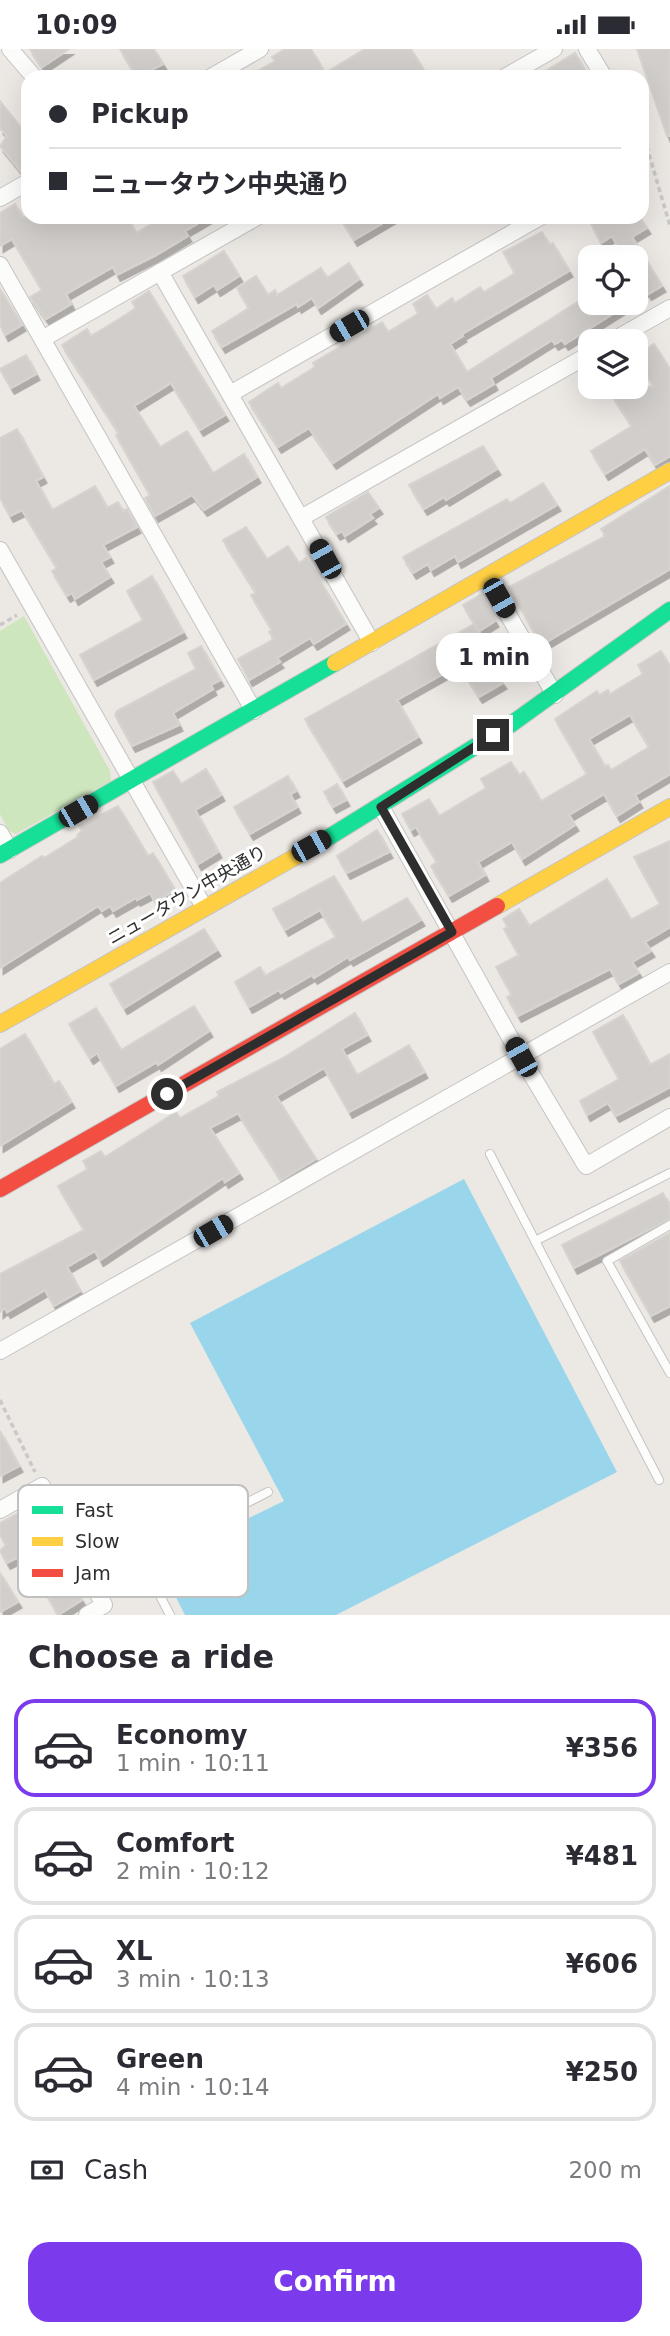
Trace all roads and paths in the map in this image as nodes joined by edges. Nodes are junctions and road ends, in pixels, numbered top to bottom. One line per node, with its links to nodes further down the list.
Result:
1 (10, 49): 5 (street)
2 (260, 49): 6 (street)
3 (554, 49): 7 (street)
4 (587, 49): 8 (street)
5 (28, 70)
6 (223, 70)
7 (517, 70)
8 (600, 70)
9 (649, 155): 14 (path)
10 (21, 186): 11 (street)
11 (0, 198)
12 (245, 224): 16 (street)
13 (528, 224): 21 (street)
14 (670, 226)
15 (0, 265): 19 (street)
16 (160, 272): 19 (street); 21 (street)
17 (670, 308): 18 (street)
18 (633, 329)
19 (44, 338): 31 (street)
20 (578, 361): 23 (street)
21 (230, 394): 23 (street)
22 (670, 471): 25 (street)
23 (301, 518): 29 (street)
24 (0, 550): 32 (street)
25 (486, 577): 29 (street); 30 (street)
26 (670, 610): 30 (street, ニュータウン中央通り)
27 (22, 612): 28 (path)
28 (0, 625)
29 (372, 643): 31 (street)
30 (555, 695): 33 (street, ニュータウン中央通り)
31 (254, 711): 32 (street)
32 (132, 781): 36 (street); 37 (street)
33 (381, 807): 37 (street, ニュータウン中央通り); 38 (street)
34 (670, 807): 38 (street)
35 (0, 833): 36 (street)
36 (5, 853)
37 (204, 907): 40 (street, ニュータウン中央通り)
38 (452, 932): 41 (street); 45 (street)
39 (670, 972): 41 (street)
40 (0, 1024)
41 (521, 1057): 42 (street); 48 (street)
42 (670, 1117)
43 (489, 1154): 47 (lane)
44 (670, 1173): 47 (lane)
45 (0, 1189)
46 (670, 1225): 49 (lane)
47 (535, 1241): 51 (lane)
48 (0, 1351)
49 (670, 1373)
50 (0, 1400): 52 (path)
51 (659, 1480)
52 (42, 1485)
53 (268, 1492): 55 (lane)
54 (18, 1500): 56 (street)
55 (248, 1502)
56 (0, 1510)
57 (100, 1597): 59 (street)
58 (161, 1597): 60 (lane)
59 (87, 1615)
60 (170, 1615)

